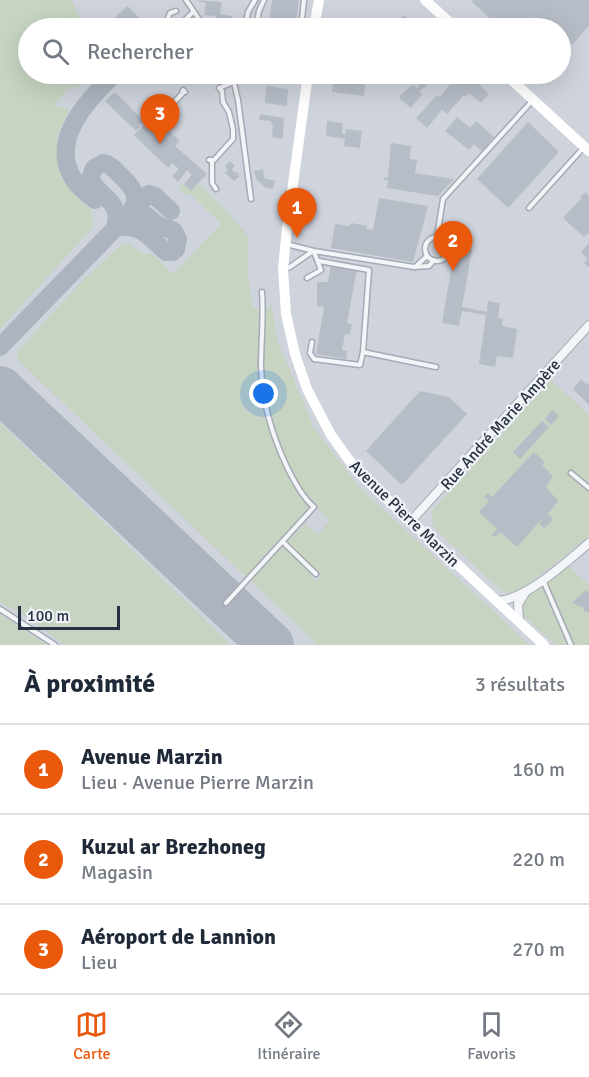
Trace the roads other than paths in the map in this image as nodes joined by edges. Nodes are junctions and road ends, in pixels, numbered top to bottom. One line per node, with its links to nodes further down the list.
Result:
1 (186, 0): 8 (lane)
2 (255, 0): 12 (lane)
3 (264, 0): 13 (lane)
4 (304, 0): 14 (lane)
5 (425, 0): 16 (main road)
6 (317, 3): 15 (main road)
7 (176, 11): 9 (lane)
8 (193, 12): 10 (lane); 11 (lane)
9 (168, 18)
10 (187, 18)
11 (198, 18)
12 (247, 18)
13 (258, 18)
14 (302, 18)
15 (316, 18)
16 (445, 18)
17 (229, 84): 25 (lane)
18 (234, 84): 26 (lane)
19 (307, 84): 29 (main road, Avenue Pierre Marzin)
20 (516, 84): 22 (main road)
21 (185, 92): 23 (lane)
22 (533, 100): 24 (main road); 28 (lane)
23 (158, 111)
24 (587, 149): 27 (lane)
25 (216, 189)
26 (251, 199)
27 (529, 208)
28 (437, 237): 31 (lane); 33 (lane)
29 (285, 244): 30 (lane); 35 (main road, Avenue Pierre Marzin)
30 (314, 251): 32 (lane); 34 (lane); 35 (lane)
31 (427, 255): 33 (lane); 34 (lane)
32 (318, 261): 36 (lane); 40 (lane)
33 (434, 261): 34 (lane)
34 (414, 267)
35 (283, 269): 44 (main road, Avenue Pierre Marzin)
36 (307, 278)
37 (262, 292): 45 (lane)
38 (589, 325): 44 (street, Rue André Marie Ampère)
39 (312, 342): 40 (lane)
40 (363, 352): 41 (lane)
41 (436, 366)
42 (571, 473): 43 (lane)
43 (589, 488)
44 (410, 522): 50 (main road, Avenue Pierre Marzin)
45 (282, 542): 47 (lane); 51 (lane)
46 (589, 543): 48 (street)
47 (316, 574)
48 (542, 579): 49 (street); 56 (lane)
49 (525, 592): 50 (street); 53 (street)
50 (497, 601): 53 (main road, Avenue Pierre Marzin)
51 (226, 603)
52 (0, 609): 54 (lane)
53 (519, 621): 55 (main road, Avenue Pierre Marzin)
54 (55, 645)
55 (544, 645)
56 (571, 645)

